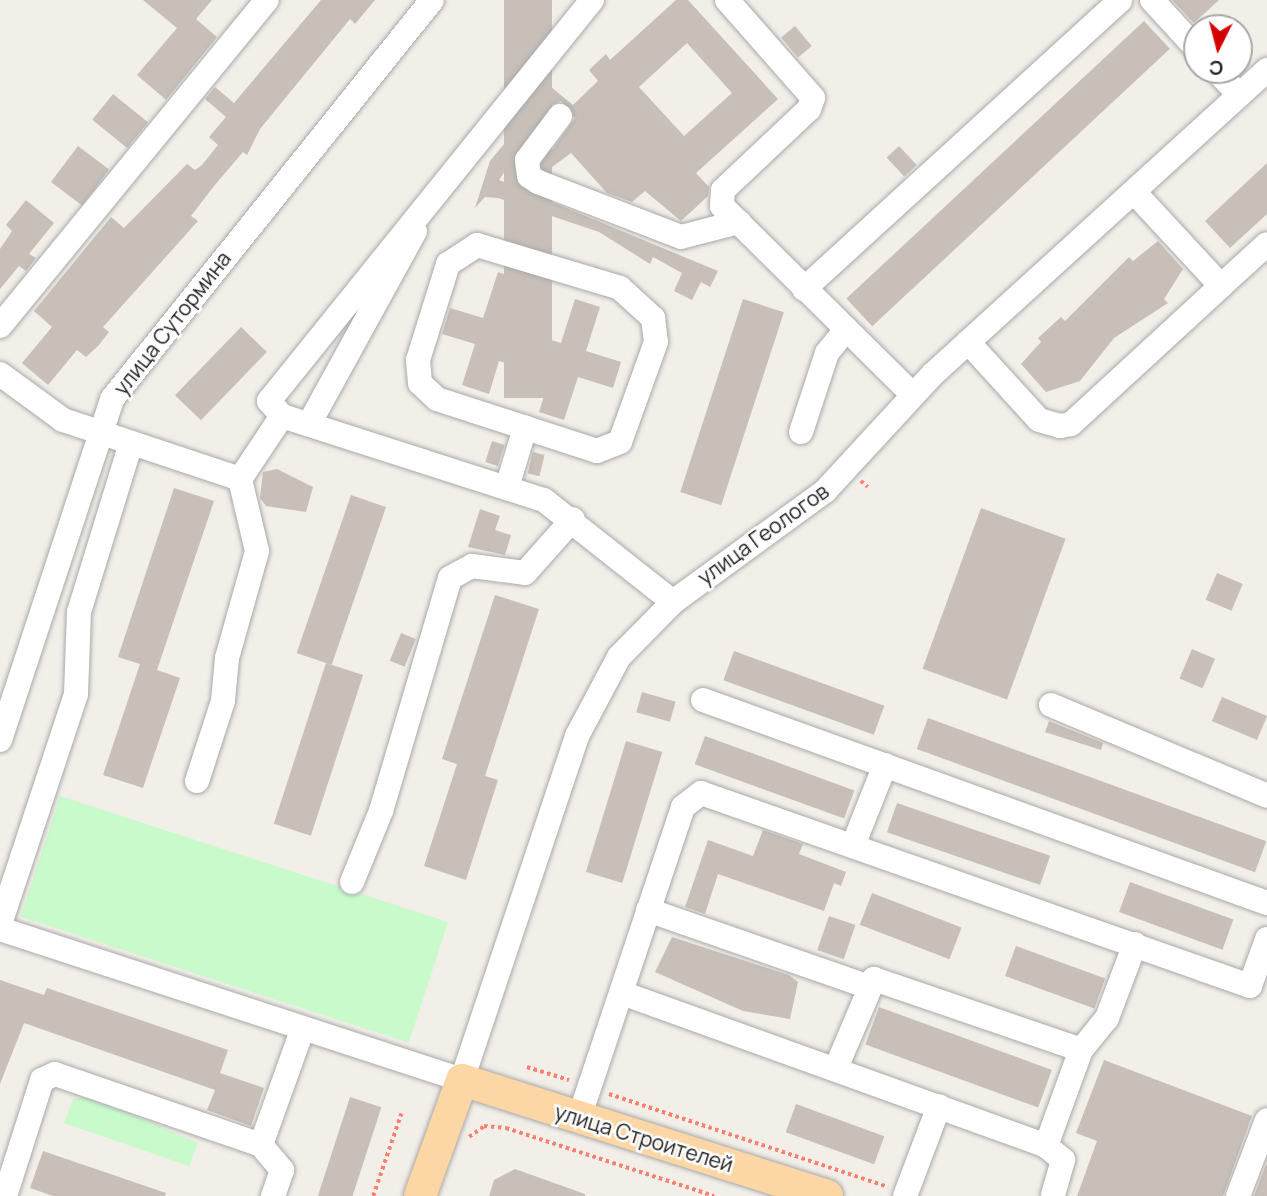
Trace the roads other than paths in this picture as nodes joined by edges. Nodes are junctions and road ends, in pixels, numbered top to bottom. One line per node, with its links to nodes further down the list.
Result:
1 (267, 0): 18 (street)
2 (432, 0): 27 (street, улица Сутормина)
3 (592, 0): 12 (street)
4 (727, 0): 14 (street)
5 (1120, 0): 17 (street)
6 (1152, 0): 7 (street)
7 (1183, 34)
8 (1267, 70): 10 (street, улица Геологов)
9 (1229, 84): 10 (street)
10 (1239, 95): 13 (street, улица Геологов)
11 (560, 116): 14 (street)
12 (445, 176): 23 (street); 24 (street)
13 (1135, 192): 16 (street); 20 (street, улица Геологов)
14 (739, 222): 17 (street)
15 (1267, 244): 16 (street)
16 (1221, 286): 20 (street)
17 (804, 289): 19 (street)
18 (0, 327)
19 (844, 332): 22 (street); 26 (street)
20 (968, 342): 22 (street, улица Геологов)
21 (0, 374): 27 (street)
22 (912, 394): 32 (street, улица Геологов)
23 (282, 416): 24 (street); 29 (street)
24 (309, 424): 30 (street)
25 (525, 428): 25 (street); 30 (street)
26 (801, 432)
27 (98, 434): 28 (street); 35 (street, улица Сутормина)
28 (130, 446): 29 (street); 43 (street)
29 (240, 479): 37 (street)
30 (508, 484): 31 (street)
31 (573, 519): 32 (street); 40 (street)
32 (673, 602): 52 (street, улица Геологов)
33 (704, 700): 36 (street)
34 (1051, 705): 38 (street)
35 (0, 740)
36 (885, 765): 39 (street); 41 (street)
37 (197, 781)
38 (1267, 796)
39 (854, 843): 42 (street); 45 (street)
40 (352, 882)
41 (1267, 903)
42 (648, 911): 46 (street); 48 (street)
43 (0, 927): 49 (street)
44 (1267, 939): 47 (street)
45 (1135, 944): 47 (street); 50 (street)
46 (866, 986): 50 (street); 51 (street)
47 (1258, 990)
48 (622, 993): 51 (street); 54 (street)
49 (303, 1028): 52 (street); 56 (street)
50 (1081, 1050): 57 (street)
51 (836, 1068): 53 (street)
52 (462, 1080): 54 (main road, улица Строителей); 61 (main road)
53 (939, 1106): 57 (street); 58 (street)
54 (579, 1118): 62 (main road, улица Строителей)
55 (1267, 1120): 64 (street)
56 (261, 1146): 59 (street); 60 (street)
57 (1046, 1146): 63 (street)
58 (906, 1194)
59 (5, 1196)
60 (273, 1196)
61 (420, 1196)
62 (827, 1196)
63 (1053, 1196)
64 (1238, 1196)

